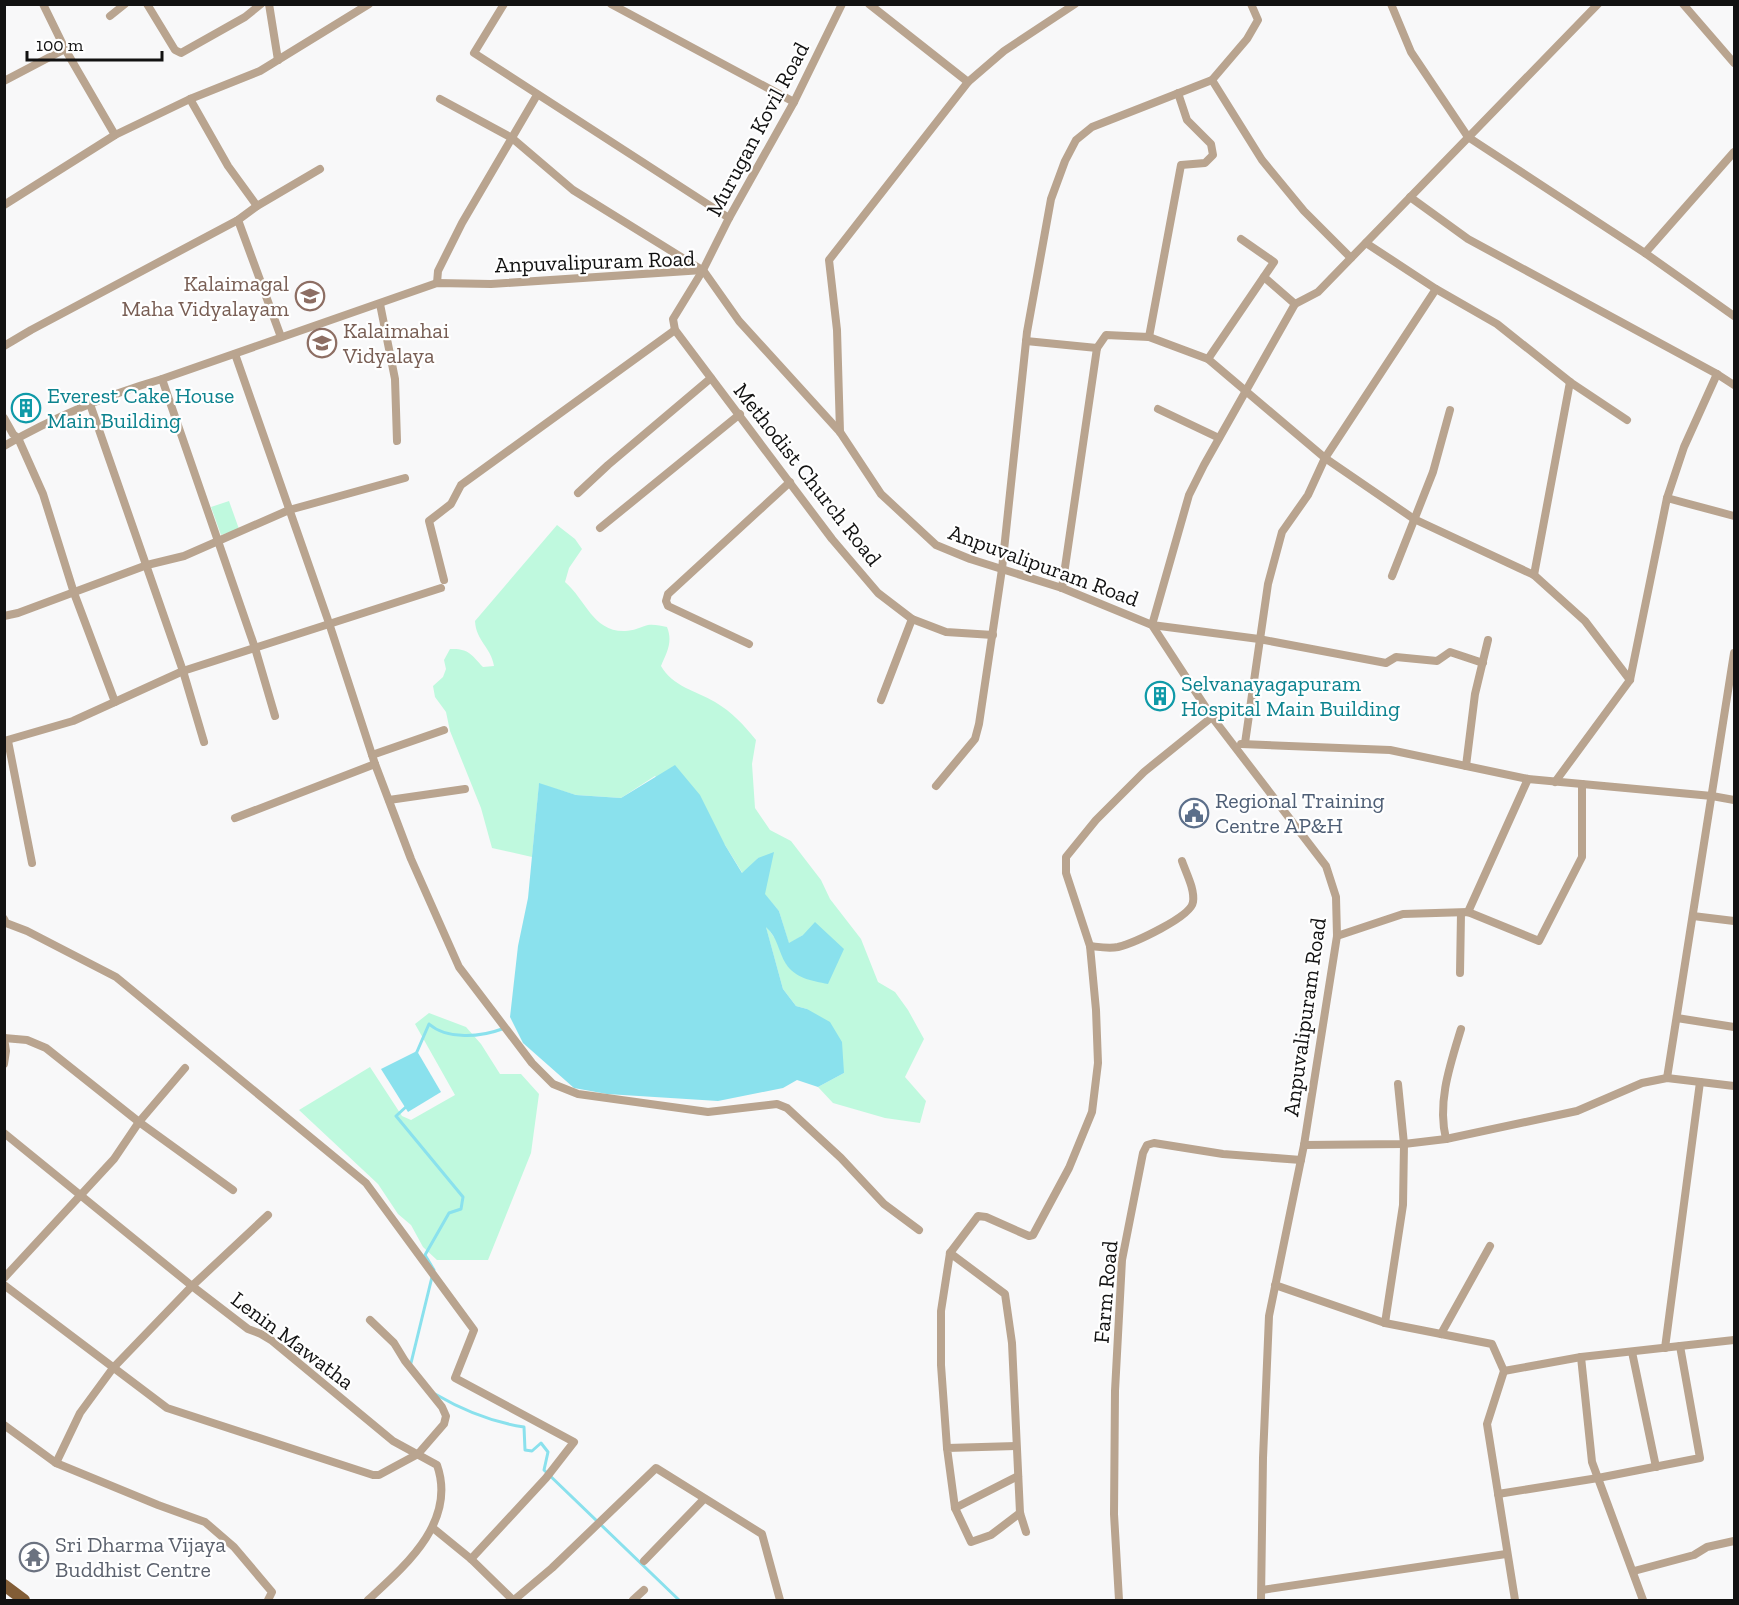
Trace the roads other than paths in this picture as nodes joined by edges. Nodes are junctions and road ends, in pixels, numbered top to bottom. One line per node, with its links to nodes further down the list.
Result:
1 (43, 4): 17 (street)
2 (125, 4): 16 (street)
3 (147, 4): 4 (street)
4 (261, 4)
5 (269, 4): 18 (street)
6 (369, 4): 18 (street)
7 (504, 4): 24 (street)
8 (611, 4): 27 (street)
9 (842, 4): 27 (street, Murugan Kovil Road)
10 (869, 4): 22 (street)
11 (1075, 4): 22 (street)
12 (1251, 4): 20 (street)
13 (1390, 4): 29 (street)
14 (1598, 4): 29 (street)
15 (1683, 4): 19 (street)
16 (110, 16)
17 (65, 49): 21 (street); 28 (street)
18 (278, 60): 25 (street)
19 (1734, 63)
20 (1212, 80): 23 (street); 41 (street)
21 (4, 81)
22 (968, 82): 69 (street)
23 (1178, 93): 51 (street); 52 (street)
24 (537, 95): 30 (street); 36 (street)
25 (190, 99): 28 (street); 35 (street)
26 (440, 99): 30 (street)
27 (794, 102): 36 (street, Murugan Kovil Road)
28 (116, 135): 34 (street)
29 (1468, 137): 33 (street); 40 (street)
30 (512, 138): 42 (street); 44 (street)
31 (1734, 152): 40 (street)
32 (320, 169): 35 (street)
33 (1410, 198): 39 (street); 57 (street)
34 (4, 205)
35 (257, 206): 37 (street)
36 (729, 218): 42 (street, Murugan Kovil Road)
37 (238, 220): 50 (street); 53 (street)
38 (1241, 239): 43 (street)
39 (1366, 243): 41 (street); 45 (street)
40 (1645, 253): 48 (street)
41 (1351, 258): 47 (street)
42 (702, 270): 44 (street, Anpuvalipuram Road); 49 (street); 69 (street, Anpuvalipuram Road)
43 (1264, 278): 47 (street); 56 (street)
44 (437, 283): 46 (street, Anpuvalipuram Road)
45 (1436, 289): 60 (street); 74 (street)
46 (380, 304): 50 (street, Anpuvalipuram Road); 72 (street)
47 (1295, 304): 62 (street)
48 (1734, 316)
49 (675, 330): 58 (street, Methodist Church Road); 92 (street)
50 (281, 337): 55 (street, Anpuvalipuram Road)
51 (1149, 338): 54 (street); 56 (street)
52 (1026, 342): 54 (street); 85 (street)
53 (4, 346)
54 (1097, 348): 88 (street)
55 (235, 354): 59 (street, Anpuvalipuram Road); 79 (street)
56 (1208, 359): 62 (street)
57 (1717, 374): 61 (street); 78 (street)
58 (711, 378): 66 (street, Methodist Church Road); 77 (street)
59 (162, 379): 63 (street, Anpuvalipuram Road); 83 (street)
60 (1569, 382): 68 (street); 86 (street)
61 (1734, 385)
62 (1244, 391): 71 (street); 74 (street)
63 (90, 404): 70 (street, Anpuvalipuram Road); 84 (street)
64 (1158, 409): 71 (street)
65 (1450, 410): 81 (street)
66 (740, 414): 76 (street, Methodist Church Road); 82 (street)
67 (4, 418): 70 (street)
68 (1627, 420)
69 (840, 432): 85 (street, Anpuvalipuram Road)
70 (18, 438): 73 (street, Anpuvalipuram Road); 89 (street)
71 (1219, 438): 93 (street)
72 (398, 441)
73 (4, 446)
74 (1325, 458): 81 (street); 95 (street)
75 (405, 478): 79 (street)
76 (790, 482): 91 (street, Methodist Church Road); 97 (street)
77 (578, 493)
78 (1667, 498): 80 (street); 102 (street)
79 (289, 510): 83 (street); 92 (street)
80 (1734, 516)
81 (1414, 519): 86 (street); 87 (street)
82 (600, 528)
83 (219, 542): 84 (street); 98 (street)
84 (147, 565): 89 (street); 101 (street)
85 (1002, 569): 88 (street, Anpuvalipuram Road); 94 (street)
86 (1534, 575): 102 (street)
87 (1392, 576)
88 (1062, 588): 93 (street, Anpuvalipuram Road)
89 (74, 593): 90 (street); 105 (street)
90 (4, 616)
91 (912, 619): 94 (street, Methodist Church Road); 104 (street)
92 (329, 623): 98 (street); 113 (street)
93 (1152, 625): 95 (street); 107 (street, Anpuvalipuram Road)
94 (993, 635): 118 (street)
95 (1259, 639): 100 (street); 111 (street)
96 (1488, 640): 100 (street)
97 (749, 644)
98 (255, 648): 101 (street); 106 (street)
99 (1734, 653): 103 (street)
100 (1483, 663): 114 (street)
101 (183, 671): 105 (street); 110 (street)
102 (1630, 680): 116 (street)
103 (1732, 688): 120 (street)
104 (880, 700)
105 (115, 702): 109 (street)
106 (275, 716)
107 (1212, 717): 112 (street, Anpuvalipuram Road); 131 (street)
108 (444, 730): 113 (street)
109 (6, 741): 125 (street)
110 (204, 742)
111 (1245, 743): 112 (street); 114 (street)
112 (1234, 746): 130 (street, Anpuvalipuram Road)
113 (373, 760): 121 (street); 123 (street)
114 (1466, 766): 115 (street)
115 (1528, 779): 116 (street); 126 (street)
116 (1555, 782): 117 (street)
117 (1582, 784): 120 (street); 126 (street)
118 (936, 786)
119 (465, 789): 121 (street)
120 (1712, 796): 122 (street); 127 (street)
121 (389, 800): 152 (street)
122 (1734, 800)
123 (235, 818)
124 (1182, 861): 131 (street)
125 (32, 863)
126 (1464, 912): 130 (street); 132 (street)
127 (1693, 916): 129 (street); 133 (street)
128 (4, 919): 185 (street)
129 (1734, 921)
130 (1337, 936): 147 (street, Anpuvalipuram Road)
131 (1090, 946): 154 (street)
132 (1460, 973)
133 (1677, 1018): 134 (street); 139 (street)
134 (1734, 1027)
135 (1461, 1029): 145 (street)
136 (4, 1038): 137 (street); 143 (street)
137 (4, 1064)
138 (185, 1068): 143 (street)
139 (1667, 1078): 140 (street); 145 (street)
140 (1700, 1082): 142 (street); 164 (street)
141 (1398, 1084): 146 (street)
142 (1734, 1086)
143 (139, 1122): 149 (street); 150 (street)
144 (4, 1133): 150 (street, Lenin Mawatha)
145 (1446, 1139): 146 (street)
146 (1404, 1144): 147 (street); 160 (street)
147 (1304, 1145): 148 (street, Anpuvalipuram Road)
148 (1301, 1160): 157 (street, Anpuvalipuram Road); 197 (street, Farm Road)
149 (233, 1190)
150 (81, 1196): 155 (street); 158 (street, Lenin Mawatha)
151 (268, 1215): 158 (street)
152 (919, 1230)
153 (1490, 1246): 161 (street)
154 (950, 1253): 170 (street); 171 (street)
155 (4, 1278)
156 (4, 1285): 167 (street)
157 (1275, 1285): 160 (street); 190 (street, Anpuvalipuram Road)
158 (192, 1286): 167 (street); 172 (street, Lenin Mawatha)
159 (370, 1320): 172 (street)
160 (1385, 1323): 161 (street)
161 (1441, 1334): 168 (street)
162 (1734, 1340): 163 (street)
163 (1680, 1346): 164 (street); 174 (street)
164 (1665, 1348): 165 (street)
165 (1632, 1352): 166 (street); 174 (street)
166 (1581, 1357): 168 (street); 176 (street)
167 (114, 1368): 172 (street); 173 (street)
168 (1504, 1371): 177 (street)
169 (4, 1425): 173 (street)
170 (1016, 1446): 171 (street); 175 (street)
171 (947, 1448): 179 (street)
172 (418, 1454): 181 (street, Lenin Mawatha)
173 (56, 1463): 192 (street)
174 (1656, 1467): 176 (street)
175 (1018, 1476): 179 (street); 180 (street)
176 (1598, 1478): 177 (street); 187 (street)
177 (1498, 1494): 184 (street)
178 (704, 1499): 186 (street); 194 (street); 196 (street)
179 (955, 1508): 180 (street)
180 (1020, 1513): 182 (street)
181 (434, 1528): 185 (street); 193 (street, Lenin Mawatha)
182 (1026, 1532)
183 (1734, 1541): 187 (street)
184 (1506, 1554): 190 (street); 199 (street)
185 (471, 1559): 194 (street)
186 (644, 1561)
187 (1634, 1571): 200 (street)
188 (4, 1585): 191 (main road)
189 (644, 1590): 195 (street)
190 (1262, 1590): 198 (street, Anpuvalipuram Road)
191 (24, 1600)
192 (268, 1600)
193 (368, 1600)
194 (513, 1600)
195 (633, 1600)
196 (780, 1600)
197 (1119, 1600)
198 (1262, 1600)
199 (1515, 1600)
200 (1643, 1600)

